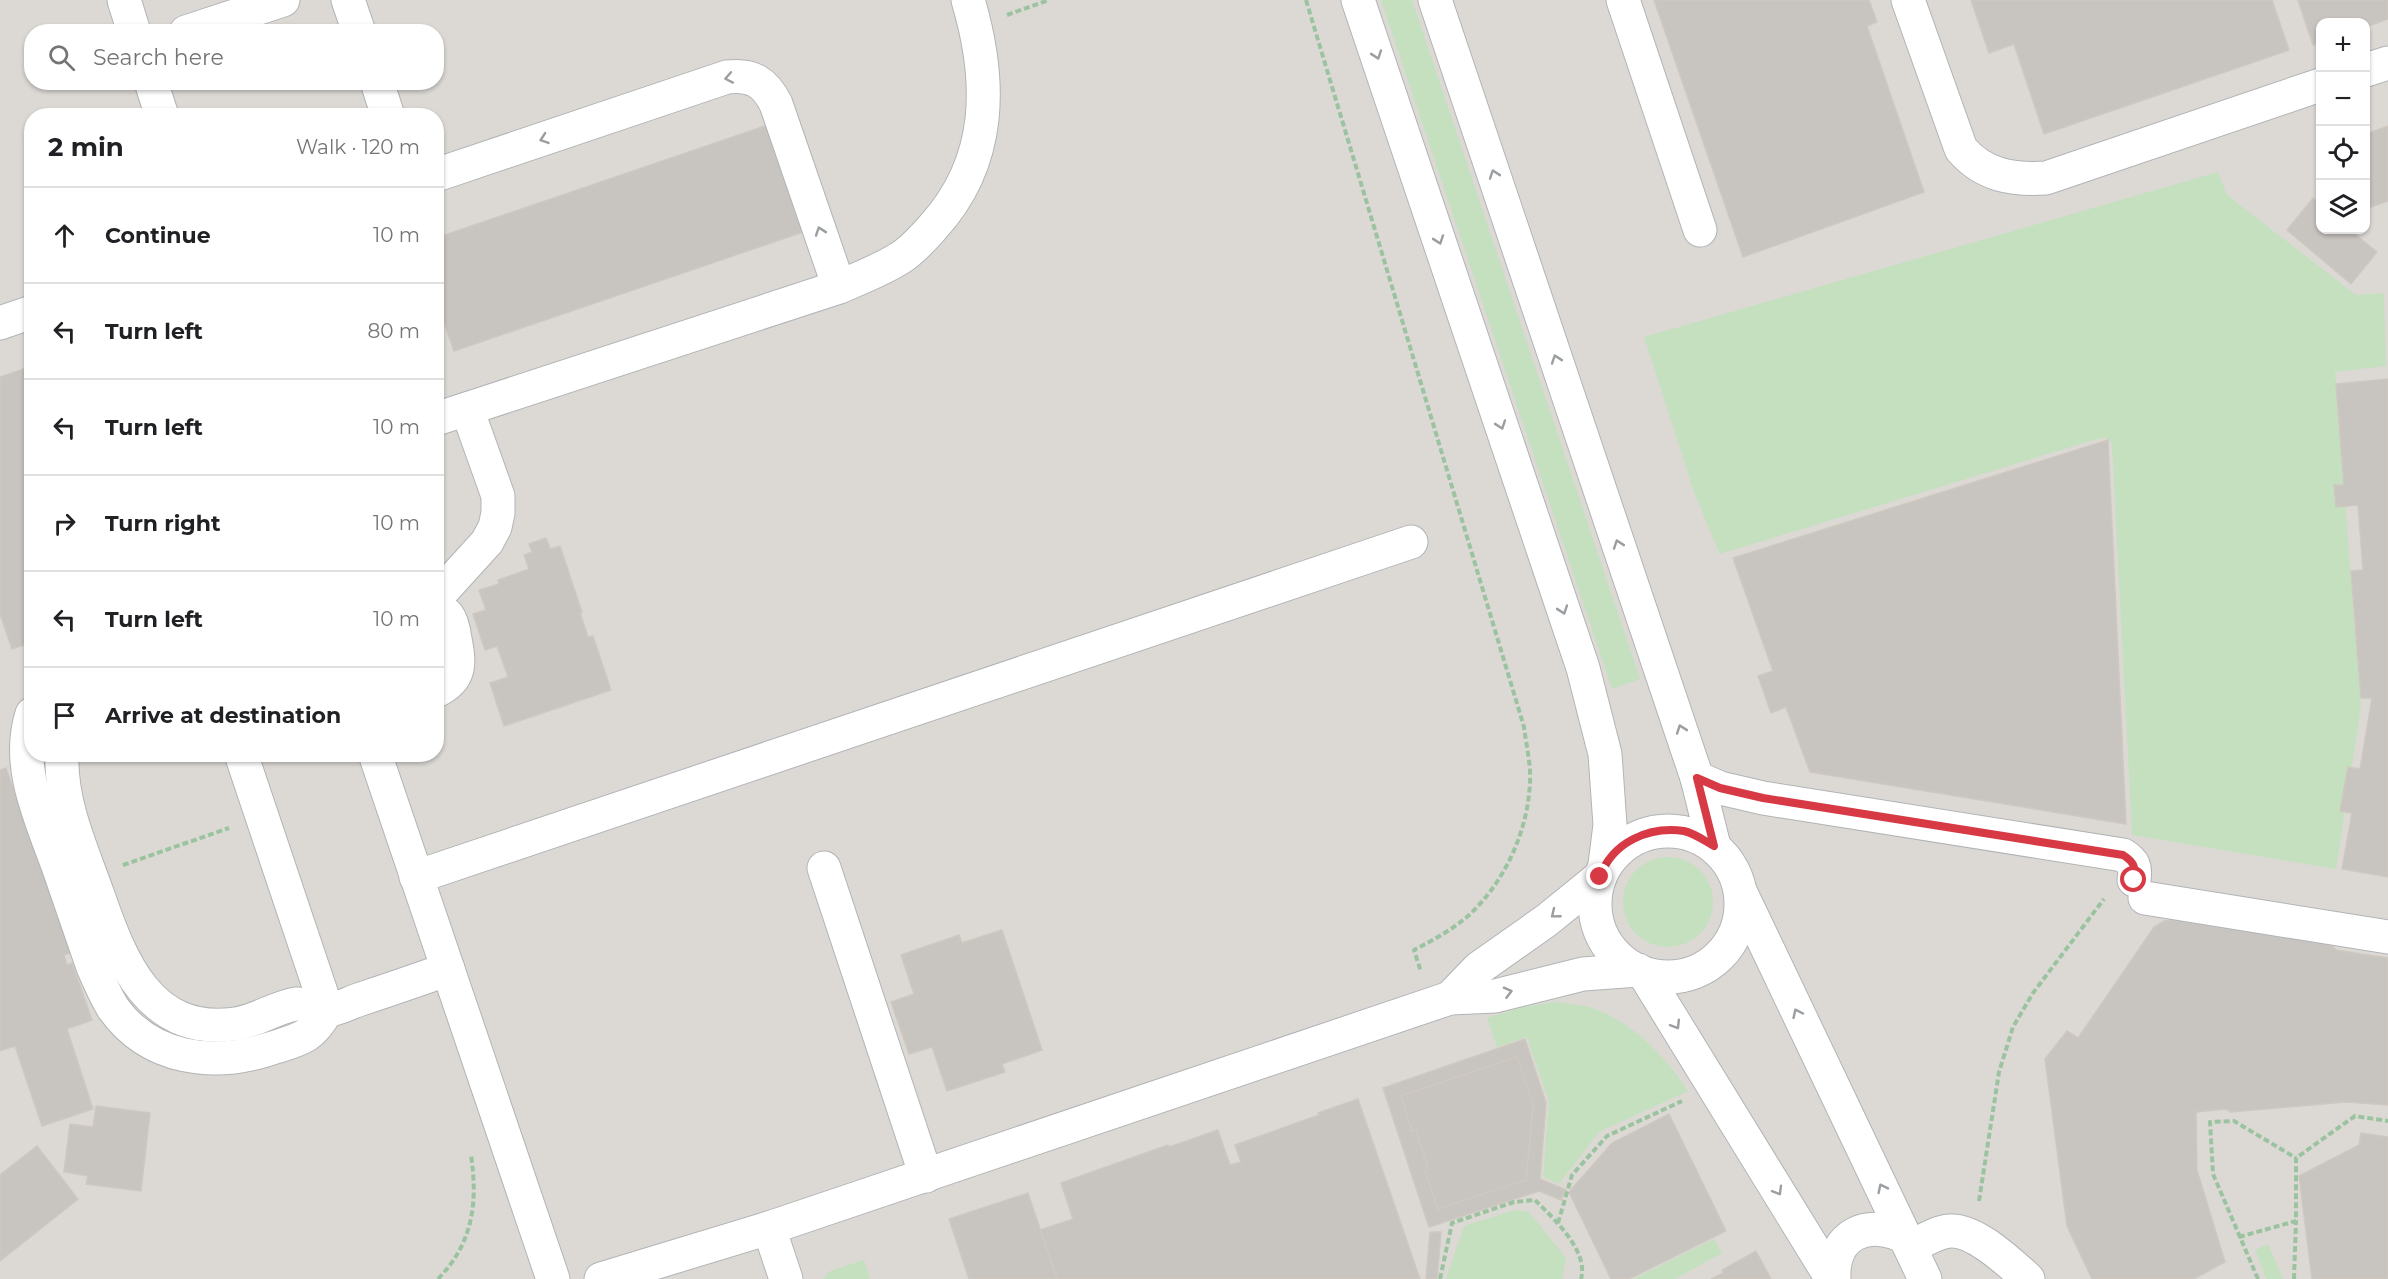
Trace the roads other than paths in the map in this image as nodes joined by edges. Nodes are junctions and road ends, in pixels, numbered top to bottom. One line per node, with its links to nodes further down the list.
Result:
1 (124, 0): 9 (street)
2 (283, 0): 10 (street)
3 (348, 0): 11 (street)
4 (1359, 0): 36 (street, one-way to 36)
5 (1435, 0): 33 (street, one-way to 5)
6 (1623, 0): 20 (street)
7 (1908, 0): 14 (street)
8 (972, 14): 21 (street)
9 (132, 24)
10 (210, 24)
11 (356, 24)
12 (2388, 63): 13 (street)
13 (2370, 69)
14 (2316, 87)
15 (154, 90): 17 (street)
16 (380, 90): 18 (street)
17 (159, 108)
18 (385, 108)
19 (444, 172): 21 (street, one-way to 19)
20 (1701, 230)
21 (838, 286): 24 (street)
22 (24, 315): 23 (street)
23 (0, 323)
24 (452, 414): 26 (street)
25 (1411, 542): 37 (street)
26 (444, 589)
27 (444, 613): 28 (street)
28 (444, 687)
29 (28, 762): 43 (street)
30 (62, 762): 43 (street)
31 (244, 762): 43 (street)
32 (378, 762): 37 (street)
33 (1697, 778): 34 (street); 39 (street)
34 (1714, 846): 36 (street); 38 (street)
35 (824, 868): 44 (street)
36 (1603, 871): 41 (street); 42 (street, one-way to 42)
37 (416, 877): 40 (street)
38 (1741, 893): 41 (street); 46 (street, one-way to 38)
39 (2388, 937)
40 (448, 969): 43 (street); 47 (street)
41 (1642, 973): 42 (street, one-way to 41); 50 (street, one-way to 50)
42 (1450, 998): 44 (street)
43 (327, 1010)
44 (926, 1176): 45 (street)
45 (769, 1228): 48 (street); 49 (street)
46 (1909, 1243): 50 (street); 51 (street); 52 (street)
47 (553, 1279)
48 (601, 1279)
49 (786, 1279)
50 (1833, 1279)
51 (1925, 1279)
52 (2028, 1279)

